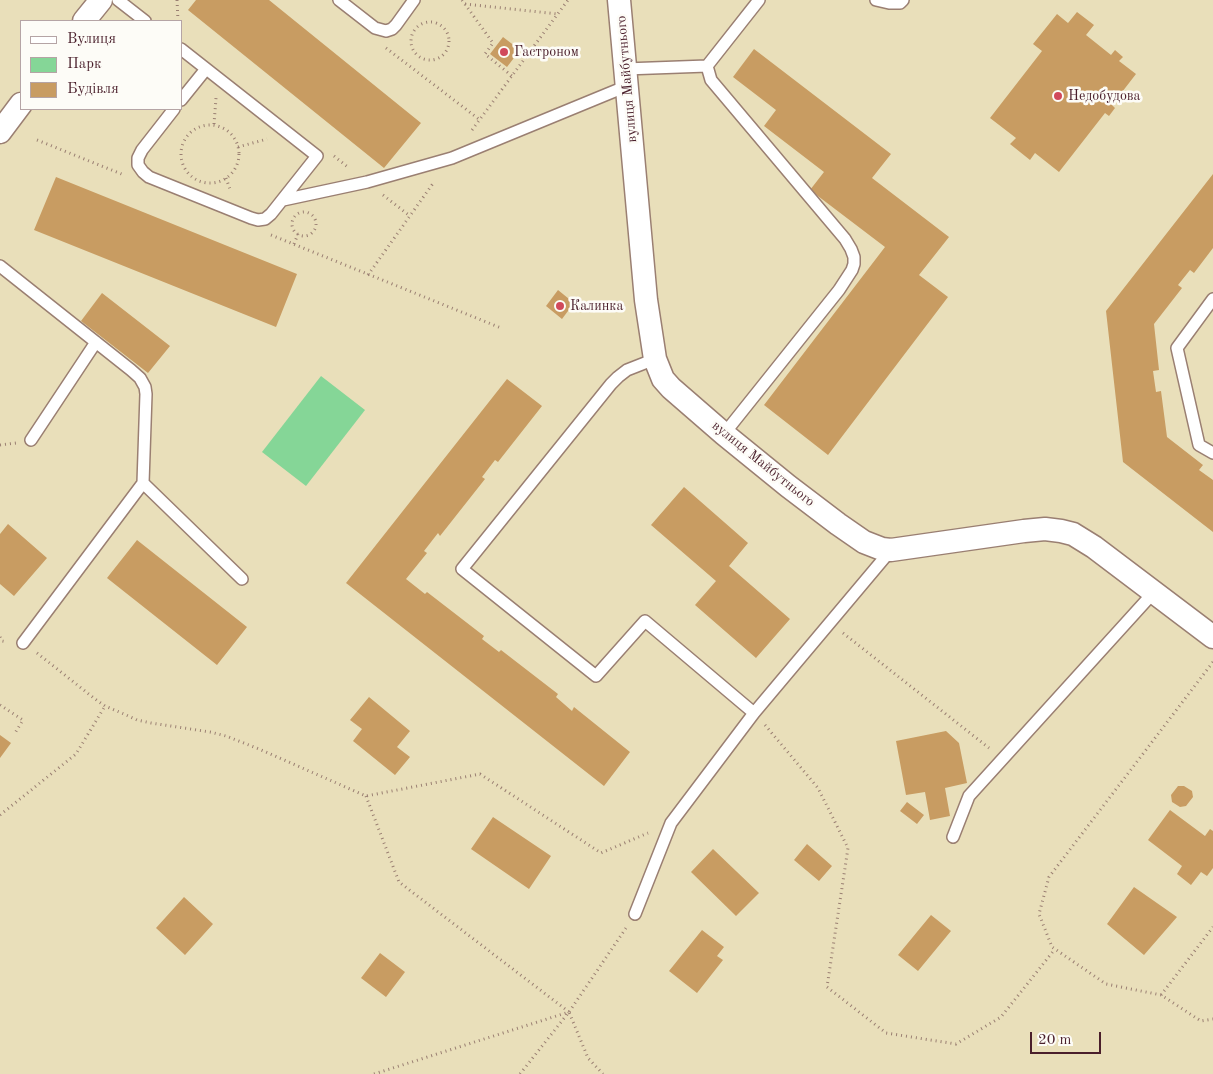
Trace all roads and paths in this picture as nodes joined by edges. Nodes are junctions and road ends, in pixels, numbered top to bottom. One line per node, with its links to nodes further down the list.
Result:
1 (101, 0): 13 (street)
2 (118, 0): 14 (lane)
3 (177, 0): 15 (path)
4 (339, 0): 5 (lane)
5 (414, 0)
6 (462, 0): 11 (path)
7 (620, 0): 22 (street, вулиця Майбутнього)
8 (759, 0): 19 (lane)
9 (876, 0): 10 (lane)
10 (903, 0)
11 (465, 4): 12 (path); 21 (path)
12 (558, 14)
13 (85, 20)
14 (144, 20)
15 (178, 20)
16 (418, 25): 16 (path)
17 (379, 42): 26 (path)
18 (182, 51): 20 (lane)
19 (707, 66): 22 (lane); 37 (lane)
20 (206, 68): 23 (lane); 28 (lane)
21 (512, 76)
22 (626, 77): 30 (lane); 36 (street, вулиця Майбутнього)
23 (182, 99)
24 (20, 105): 27 (street)
25 (173, 110): 30 (lane)
26 (480, 120)
27 (0, 132)
28 (288, 133): 29 (path); 30 (lane)
29 (238, 147): 29 (path)
30 (283, 200)
31 (298, 234): 31 (path); 32 (path)
32 (294, 244)
33 (0, 266): 35 (lane)
34 (1213, 299): 39 (lane)
35 (96, 342): 38 (lane); 40 (lane)
36 (655, 359): 37 (street, вулиця Майбутнього); 52 (lane)
37 (724, 434): 41 (street, вулиця Майбутнього)
38 (31, 440)
39 (1213, 453)
40 (143, 483): 42 (lane); 48 (lane)
41 (891, 550): 43 (street, вулиця Майбутнього); 44 (lane)
42 (242, 579)
43 (1154, 592): 46 (street, вулиця Майбутнього); 54 (lane)
44 (830, 624): 52 (lane); 54 (path)
45 (0, 637): 47 (path)
46 (1213, 637)
47 (1, 642): 48 (path)
48 (23, 643): 51 (path)
49 (1213, 662): 61 (path)
50 (0, 705): 53 (path)
51 (105, 706): 55 (path); 56 (path)
52 (754, 713): 57 (lane); 61 (path)
53 (15, 733)
54 (1002, 759): 58 (lane)
55 (366, 796): 57 (path); 63 (path)
56 (0, 815)
57 (671, 823): 59 (lane)
58 (953, 837)
59 (635, 914): 63 (path)
60 (1213, 927): 62 (path)
61 (1055, 949): 62 (path)
62 (1161, 995): 64 (path)
63 (569, 1012): 65 (path); 66 (path); 67 (path)
64 (1213, 1019)
65 (374, 1074)
66 (520, 1074)
67 (603, 1074)

